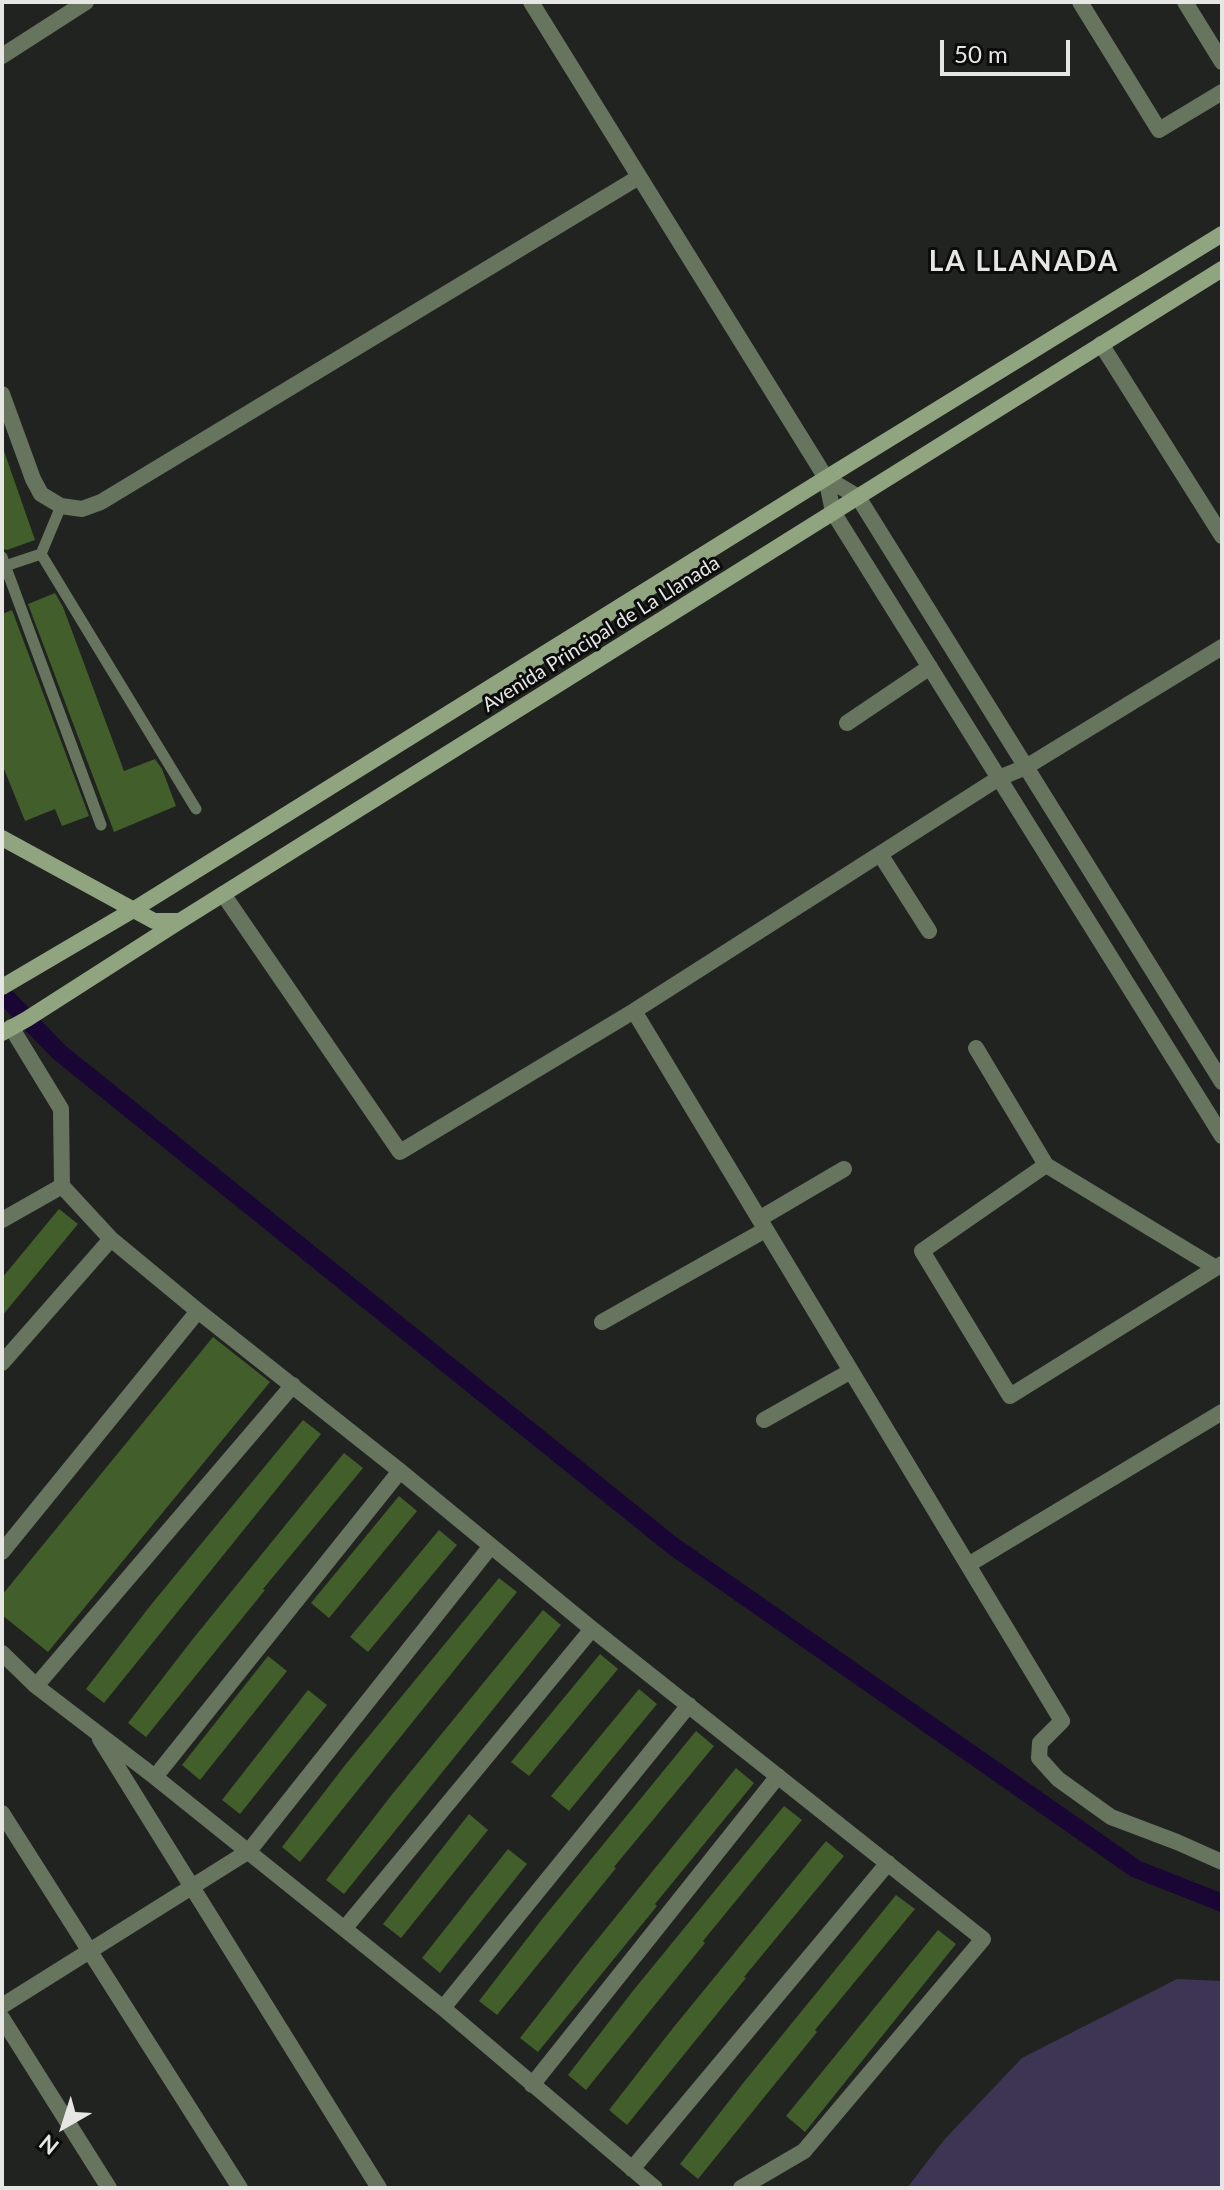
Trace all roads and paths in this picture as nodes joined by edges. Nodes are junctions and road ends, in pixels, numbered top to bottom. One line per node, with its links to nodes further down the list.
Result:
1 (86, 2): 5 (street)
2 (531, 2): 8 (street)
3 (1080, 2): 7 (street)
4 (1185, 2): 6 (street)
5 (2, 56)
6 (1222, 62)
7 (1222, 92)
8 (639, 177): 13 (street); 15 (street)
9 (1222, 234): 13 (main road, Avenida Principal de La Llanada)
10 (1222, 269): 11 (main road, Avenida Principal de La Llanada)
11 (1101, 344): 14 (main road, Avenida Principal de La Llanada); 17 (street)
12 (2, 394): 15 (street)
13 (826, 478): 14 (street); 16 (street); 30 (main road, Avenida Principal de La Llanada)
14 (858, 497): 16 (main road, Avenida Principal de La Llanada); 23 (street)
15 (61, 506): 18 (lane)
16 (833, 512): 21 (street); 29 (main road, Avenida Principal de La Llanada)
17 (1222, 536)
18 (41, 554): 19 (lane); 25 (lane)
19 (3, 563): 26 (lane)
20 (1222, 647): 23 (street)
21 (930, 667): 22 (street); 24 (street)
22 (847, 723)
23 (1026, 767): 24 (street); 38 (street)
24 (999, 778): 28 (street); 39 (street)
25 (196, 809)
26 (101, 825)
27 (2, 838): 30 (main road)
28 (880, 854): 32 (street); 35 (street)
29 (223, 894): 31 (main road, Avenida Principal de La Llanada); 35 (street)
30 (133, 910): 31 (main road); 33 (main road); 34 (main road, Avenida Principal de La Llanada)
31 (180, 921): 33 (main road, Avenida Principal de La Llanada)
32 (929, 931)
33 (133, 951): 36 (main road, Avenida Principal de La Llanada)
34 (2, 987)
35 (634, 1011): 45 (street)
36 (7, 1030): 43 (street)
37 (976, 1048): 41 (street)
38 (1222, 1082)
39 (1216, 1112): 40 (street)
40 (1222, 1136)
41 (1046, 1165): 47 (street); 47 (street)
42 (844, 1169): 45 (street)
43 (62, 1186): 44 (street); 46 (street)
44 (2, 1220)
45 (762, 1224): 49 (street); 51 (street)
46 (111, 1239): 48 (street); 50 (street)
47 (1219, 1266)
48 (198, 1311): 52 (street); 57 (street)
49 (602, 1322)
50 (2, 1363)
51 (851, 1371): 54 (street); 58 (street)
52 (293, 1385): 55 (street); 61 (street)
53 (1222, 1412): 58 (street)
54 (764, 1420)
55 (400, 1471): 56 (street); 65 (street)
56 (491, 1546): 59 (street); 67 (street)
57 (2, 1552)
58 (968, 1565): 68 (street)
59 (592, 1629): 62 (street); 71 (street)
60 (2, 1653): 61 (street)
61 (36, 1686): 63 (street)
62 (689, 1705): 64 (street); 74 (street)
63 (95, 1731): 65 (street); 70 (street)
64 (778, 1776): 69 (street); 76 (street)
65 (155, 1777): 67 (street)
66 (2, 1813): 72 (street)
67 (249, 1851): 70 (street); 71 (street)
68 (1222, 1862)
69 (888, 1863): 77 (street); 82 (street)
70 (192, 1887): 72 (street); 80 (street)
71 (345, 1928): 74 (street)
72 (90, 1951): 73 (street); 79 (street)
73 (2, 2006)
74 (443, 2008): 76 (street)
75 (2, 2018): 78 (street)
76 (532, 2085): 77 (street)
77 (632, 2169): 81 (street)
78 (109, 2188)
79 (240, 2188)
80 (379, 2188)
81 (655, 2188)
82 (741, 2188)

